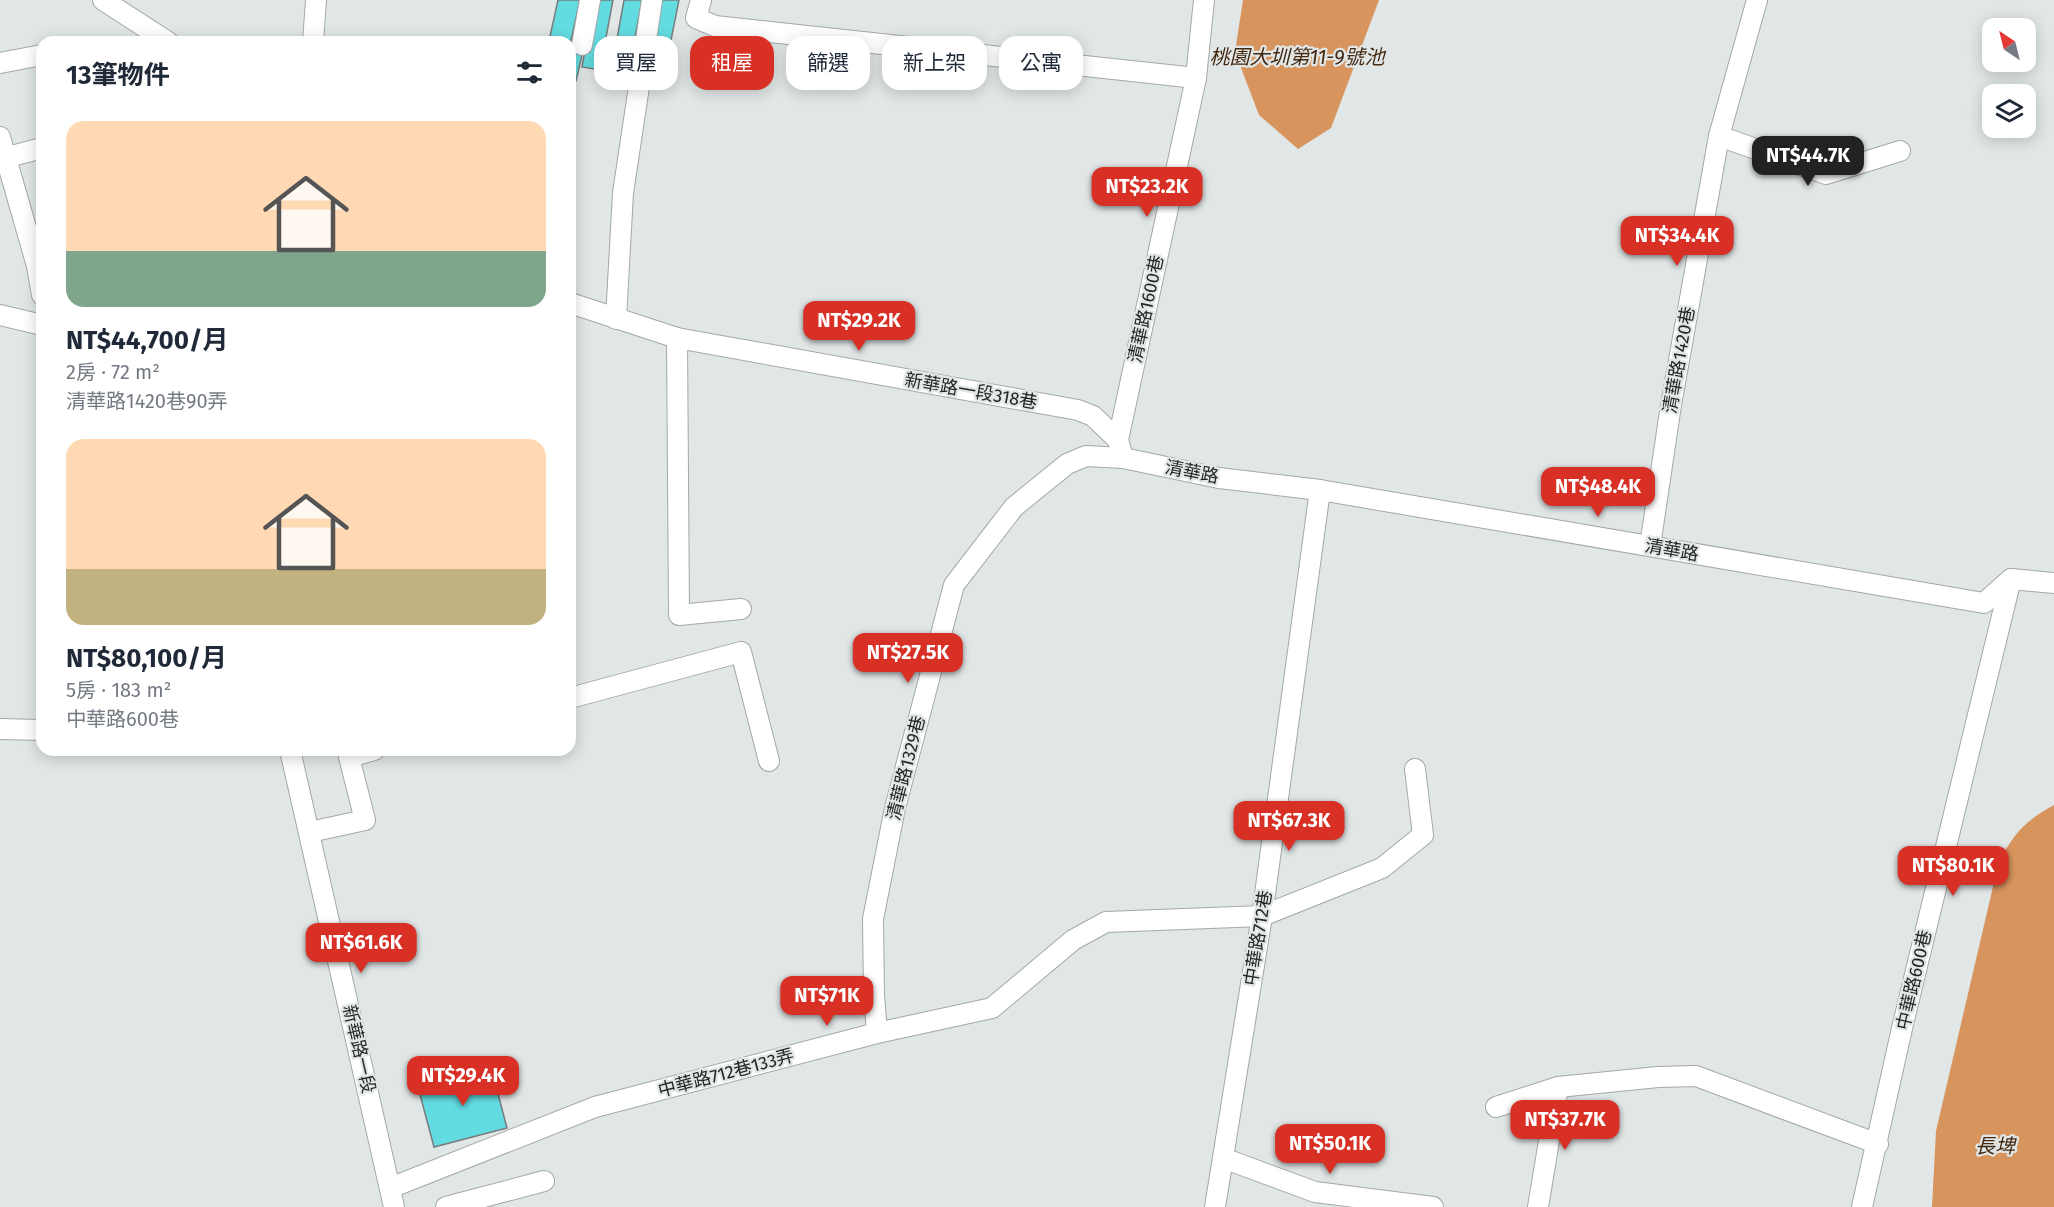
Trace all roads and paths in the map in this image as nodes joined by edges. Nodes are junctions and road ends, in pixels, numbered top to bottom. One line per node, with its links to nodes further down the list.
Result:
1 (104, 0): 8 (street)
2 (316, 0): 9 (street)
3 (590, 0): 10 (street)
4 (652, 0): 22 (street)
5 (701, 0): 13 (street)
6 (1204, 0): 13 (street, 清華路1600巷)
7 (1756, 0): 14 (street, 清華路1420巷)
8 (159, 36)
9 (313, 36)
10 (582, 45)
11 (36, 56): 12 (street)
12 (0, 63)
13 (1196, 78): 25 (street, 清華路1600巷)
14 (1719, 136): 17 (street); 27 (street, 清華路1420巷)
15 (0, 137): 18 (street)
16 (36, 150): 18 (street)
17 (1900, 151)
18 (2, 159): 19 (street)
19 (36, 263)
20 (576, 305): 22 (street, 新華路一段318巷)
21 (0, 315): 23 (street)
22 (616, 319): 24 (street, 新華路一段318巷)
23 (36, 324)
24 (677, 338): 25 (street, 新華路一段318巷); 30 (street)
25 (1120, 449): 26 (street, 清華路); 40 (street, 清華路1329巷)
26 (1320, 490): 27 (street, 清華路); 39 (street, 中華路712巷)
27 (1650, 546): 28 (street, 清華路)
28 (2011, 579): 29 (street); 43 (street, 中華路600巷)
29 (2054, 583)
30 (741, 609)
31 (576, 696): 36 (street)
32 (0, 729): 33 (street)
33 (36, 730)
34 (291, 756): 38 (street, 新華路一段)
35 (353, 756): 38 (street)
36 (769, 761)
37 (1415, 769): 39 (street, 中華路712巷133弄)
38 (310, 832): 46 (street, 新華路一段)
39 (1262, 916): 40 (street, 中華路712巷133弄); 44 (street, 中華路712巷)
40 (877, 1033): 46 (street, 中華路712巷133弄)
41 (1558, 1087): 42 (street); 43 (street); 51 (street)
42 (1496, 1107)
43 (1878, 1144): 52 (street, 中華路600巷)
44 (1222, 1158): 49 (street, 中華路712巷); 50 (street)
45 (544, 1181): 48 (street)
46 (390, 1188): 47 (street, 新華路一段)
47 (394, 1207)
48 (446, 1207)
49 (1215, 1207)
50 (1434, 1207)
51 (1538, 1207)
52 (1862, 1207)

